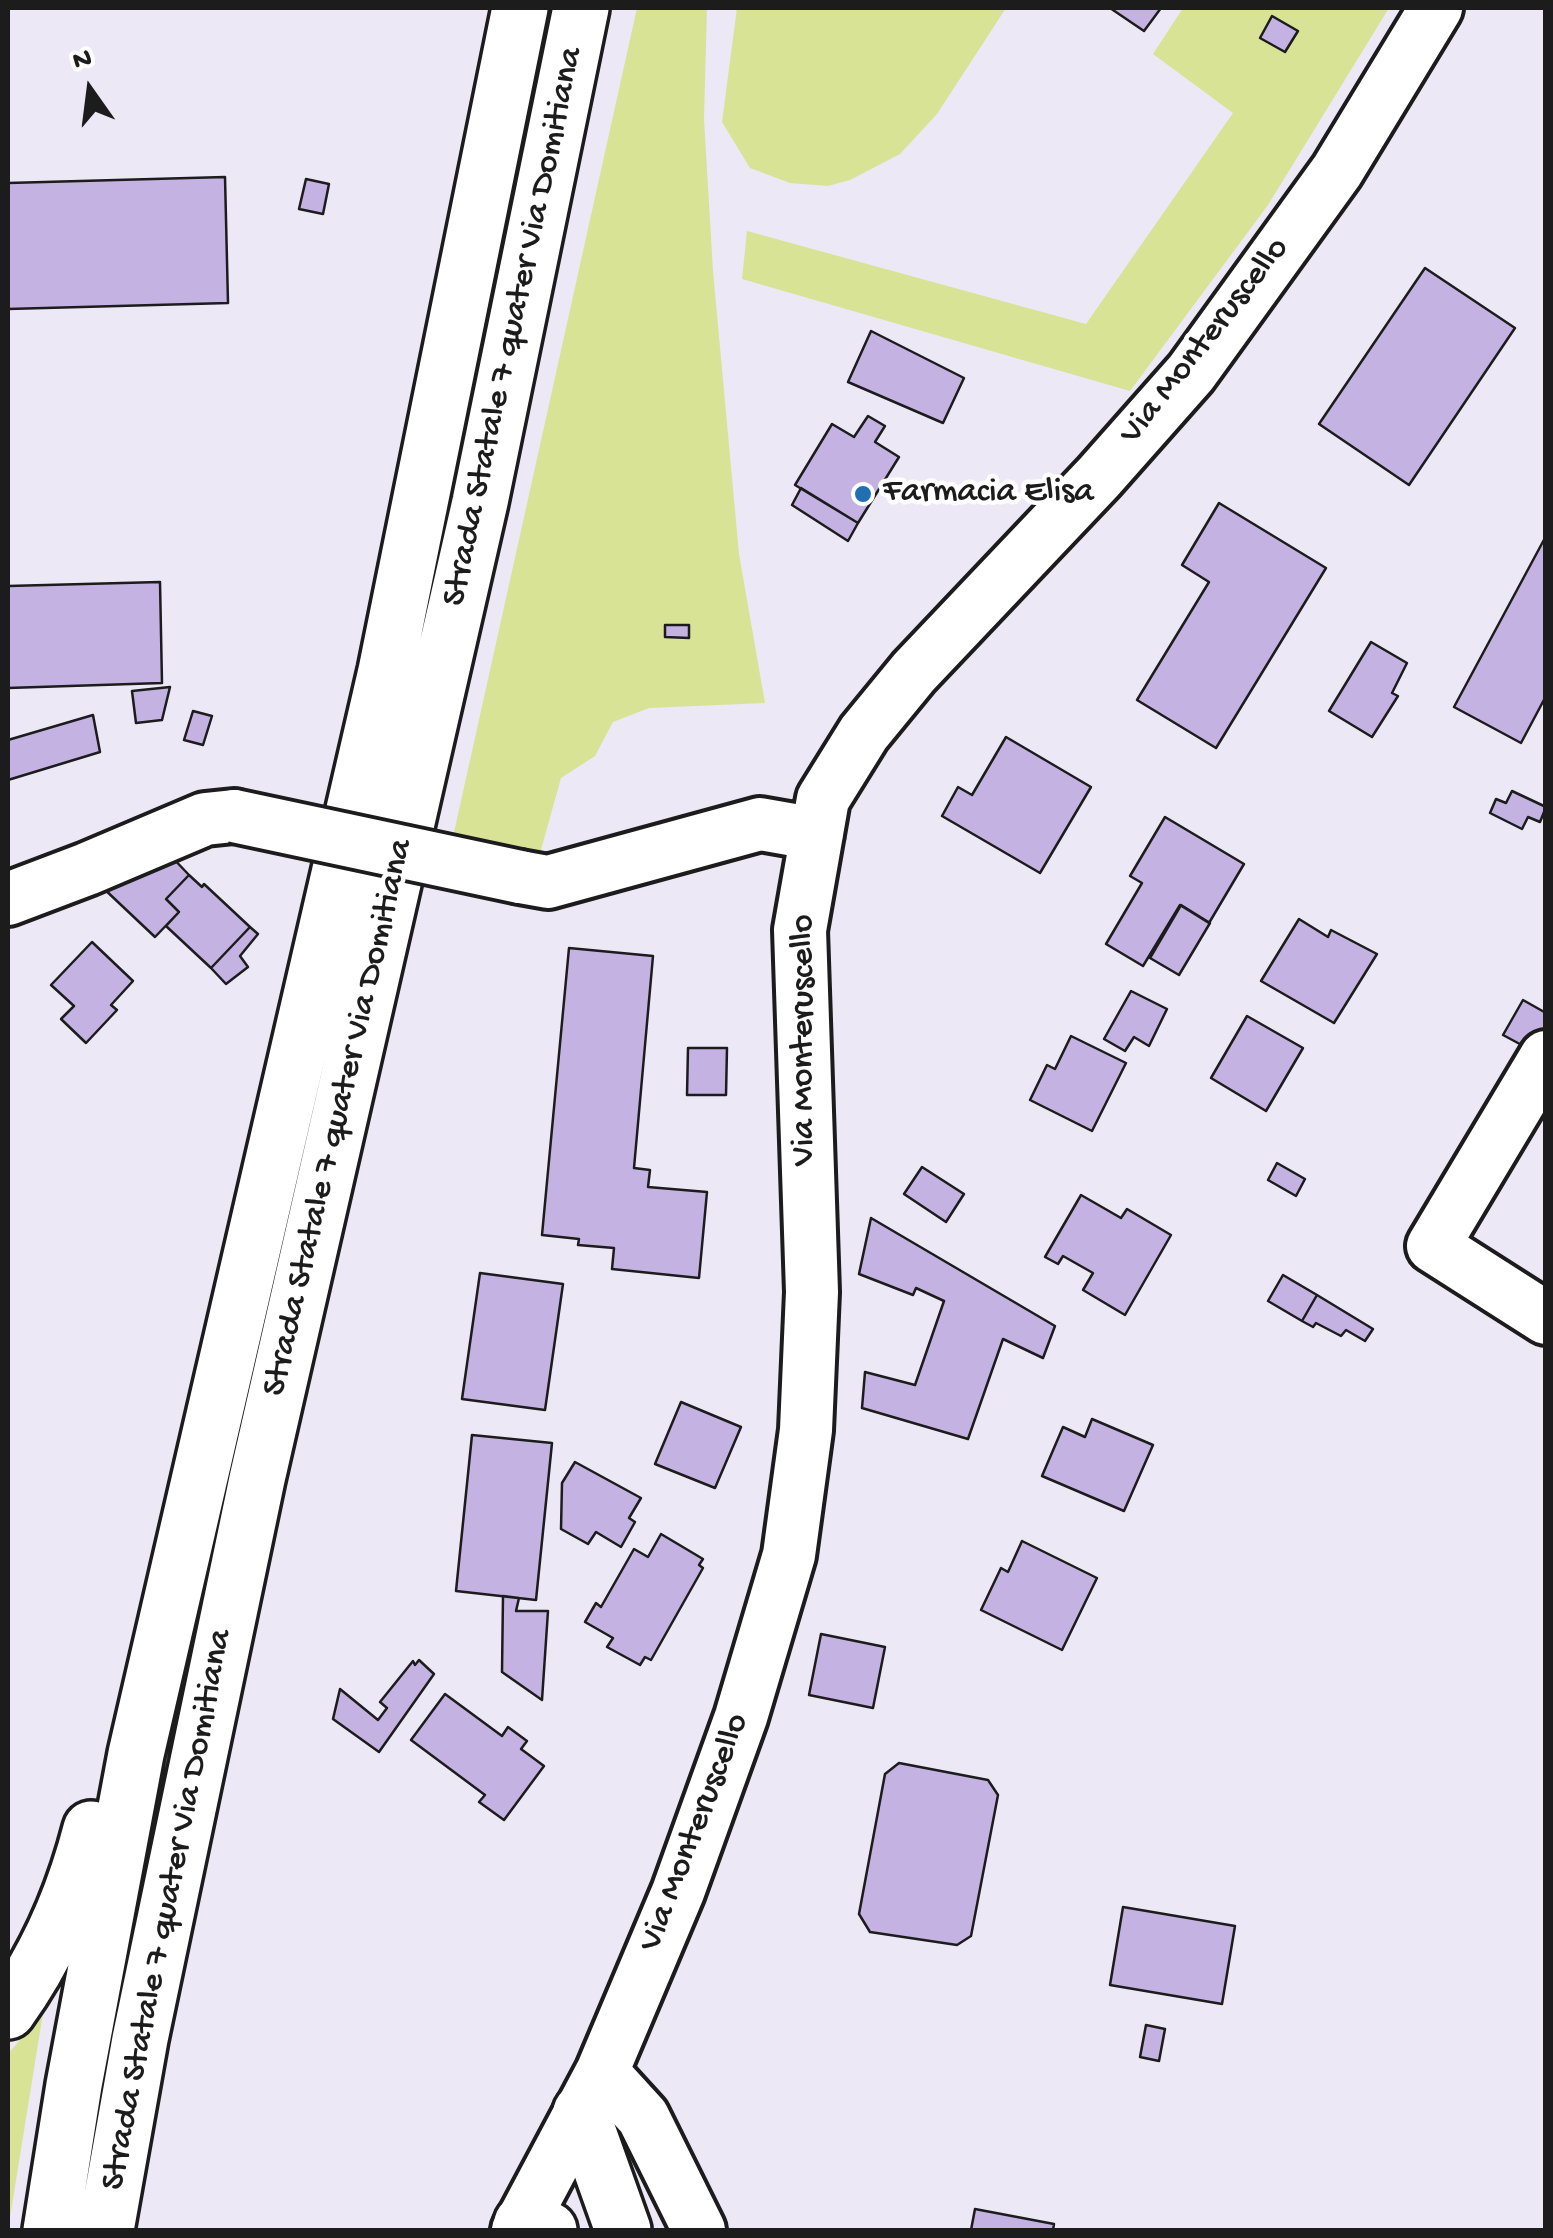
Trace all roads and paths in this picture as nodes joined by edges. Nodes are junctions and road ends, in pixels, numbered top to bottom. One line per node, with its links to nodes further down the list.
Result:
1 (520, 8): 8 (highway, Strada Statale 7 quater Via Domitiana)
2 (581, 8): 13 (highway, Strada Statale 7 quater Via Domitiana)
3 (1436, 8): 4 (street, Via Monteruscello)
4 (817, 834): 5 (street, bridge); 10 (street, Via Monteruscello)
5 (8, 899)
6 (1546, 1057): 7 (street)
7 (1546, 1318)
8 (136, 1754): 9 (highway); 12 (highway, Strada Statale 7 quater Via Domitiana)
9 (8, 2011)
10 (591, 2092): 11 (street, Via Monteruscello); 14 (highway); 15 (street)
11 (529, 2229)
12 (51, 2230)
13 (106, 2230)
14 (623, 2230)
15 (699, 2230)

